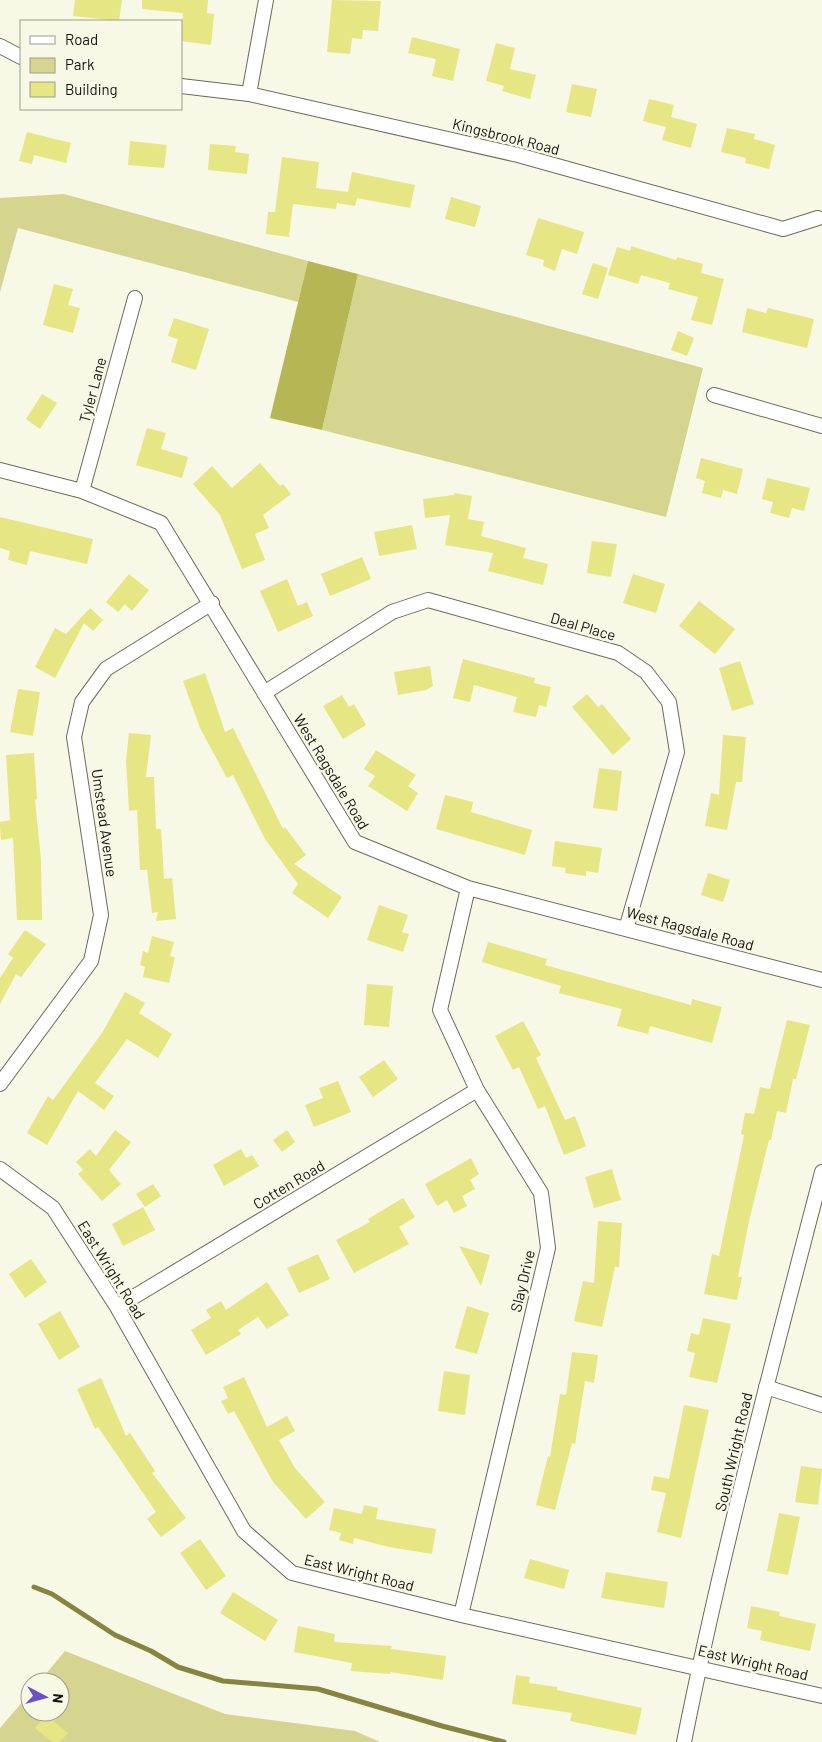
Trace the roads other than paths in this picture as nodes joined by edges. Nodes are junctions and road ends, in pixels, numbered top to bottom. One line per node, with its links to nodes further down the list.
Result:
1 (266, 0): 5 (street)
2 (0, 46): 3 (street)
3 (20, 56)
4 (182, 86): 5 (street, Kingsbrook Road)
5 (249, 94): 6 (street, Kingsbrook Road)
6 (818, 218)
7 (135, 298): 11 (street, Tyler Lane)
8 (714, 395): 9 (street)
9 (822, 426)
10 (0, 470): 11 (street, West Ragsdale Road)
11 (82, 491): 12 (street, West Ragsdale Road)
12 (212, 603): 13 (street, West Ragsdale Road); 17 (street, Umstead Avenue)
13 (264, 693): 14 (street, West Ragsdale Road); 15 (street, Deal Place)
14 (468, 888): 15 (street, West Ragsdale Road); 18 (street, Slay Drive)
15 (626, 929): 16 (street, West Ragsdale Road)
16 (822, 980)
17 (0, 1084)
18 (477, 1090): 21 (street, Cotten Road); 24 (street, Slay Drive)
19 (0, 1169): 21 (street, East Wright Road)
20 (822, 1172): 22 (street, South Wright Road)
21 (117, 1307): 24 (street, East Wright Road)
22 (766, 1387): 23 (street); 25 (street, South Wright Road)
23 (822, 1405)
24 (461, 1615): 25 (street, East Wright Road)
25 (699, 1667): 26 (street, East Wright Road); 27 (street, South Wright Road)
26 (822, 1696)
27 (684, 1742)

